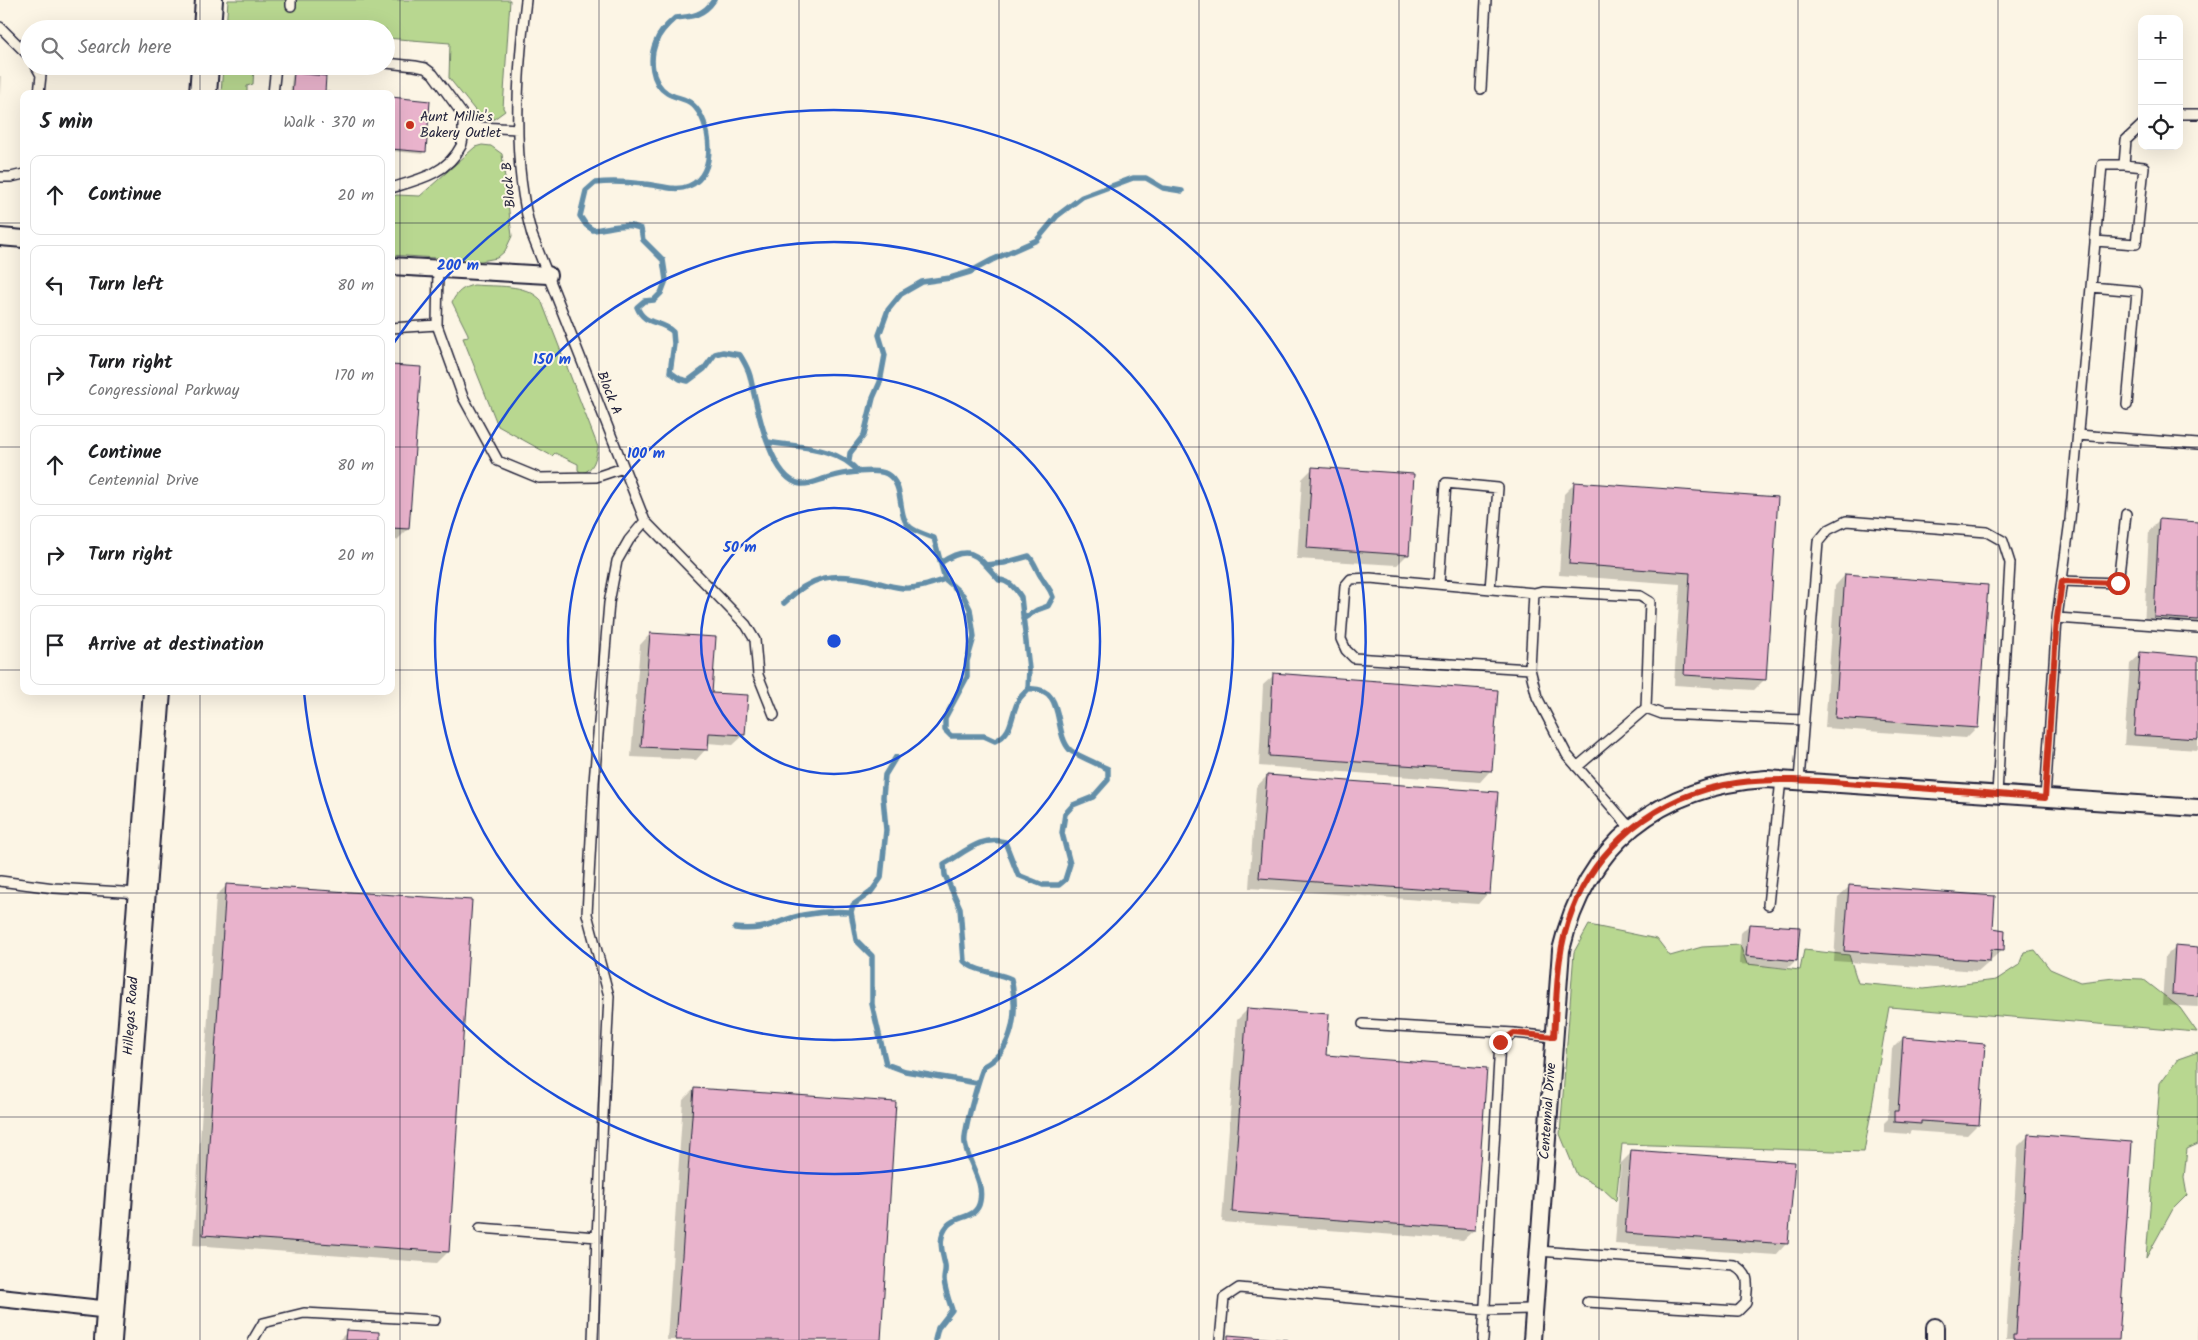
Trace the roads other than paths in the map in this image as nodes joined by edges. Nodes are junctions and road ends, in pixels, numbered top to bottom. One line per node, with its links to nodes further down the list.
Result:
1 (209, 0): 4 (main road)
2 (526, 0): 19 (lane, Block B)
3 (1486, 0): 11 (lane)
4 (208, 20)
5 (0, 27): 6 (lane)
6 (20, 47)
7 (395, 64): 17 (lane)
8 (41, 75): 12 (lane)
9 (204, 75): 13 (main road)
10 (275, 75): 14 (lane)
11 (1481, 89)
12 (39, 90)
13 (203, 90)
14 (274, 90)
15 (2183, 114): 16 (lane)
16 (2198, 114)
17 (463, 126): 19 (lane); 23 (lane)
18 (2138, 129): 20 (lane)
19 (518, 130): 29 (lane, Block B)
20 (2124, 164): 26 (lane); 26 (lane)
21 (20, 175): 22 (lane)
22 (0, 177)
23 (395, 187)
24 (0, 237): 25 (street)
25 (20, 238)
26 (2095, 241): 30 (lane)
27 (395, 266): 28 (street)
28 (438, 269): 29 (street); 31 (lane)
29 (548, 274): 36 (lane, Block A)
30 (2091, 287): 33 (lane); 34 (lane)
31 (437, 325): 32 (lane); 36 (lane)
32 (395, 328)
33 (2127, 405)
34 (2078, 435): 35 (lane); 39 (lane)
35 (2198, 444)
36 (623, 468): 38 (lane, Block A)
37 (2126, 514): 39 (lane)
38 (645, 521): 48 (lane); 64 (lane)
39 (2062, 581): 43 (lane)
40 (1439, 584): 41 (lane); 41 (lane); 45 (lane)
41 (1490, 589): 42 (lane)
42 (1534, 593): 45 (lane); 47 (lane)
43 (2057, 618): 44 (lane); 54 (lane)
44 (2198, 628)
45 (1530, 670): 50 (lane)
46 (157, 695): 58 (main road, Hillegas Road)
47 (1646, 708): 49 (lane); 50 (lane)
48 (774, 716)
49 (1804, 720): 52 (lane); 53 (lane)
50 (1577, 767): 56 (lane)
51 (1780, 779): 52 (street, Centennial Drive); 56 (street, Centennial Drive); 59 (lane)
52 (1800, 780): 53 (street, Centennial Drive)
53 (1997, 794): 54 (street, Centennial Drive)
54 (2045, 798): 55 (street, Centennial Drive)
55 (2198, 808)
56 (1625, 834): 62 (street, Centennial Drive)
57 (0, 881): 58 (lane)
58 (140, 893): 69 (main road, Hillegas Road)
59 (1768, 904)
60 (1363, 1024): 61 (lane)
61 (1514, 1033): 62 (lane); 70 (lane)
62 (1554, 1037): 65 (street, Centennial Drive)
63 (480, 1228): 64 (lane)
64 (597, 1237): 74 (lane)
65 (1538, 1251): 67 (lane); 68 (street, Centennial Drive)
66 (0, 1298): 69 (street)
67 (1587, 1302)
68 (1534, 1309): 70 (lane); 77 (street, Centennial Drive)
69 (110, 1310): 72 (main road, Hillegas Road)
70 (1485, 1310): 75 (lane); 76 (lane)
71 (434, 1320): 73 (lane)
72 (108, 1340)
73 (253, 1340)
74 (593, 1340)
75 (1220, 1340)
76 (1483, 1340)
77 (1532, 1340)

